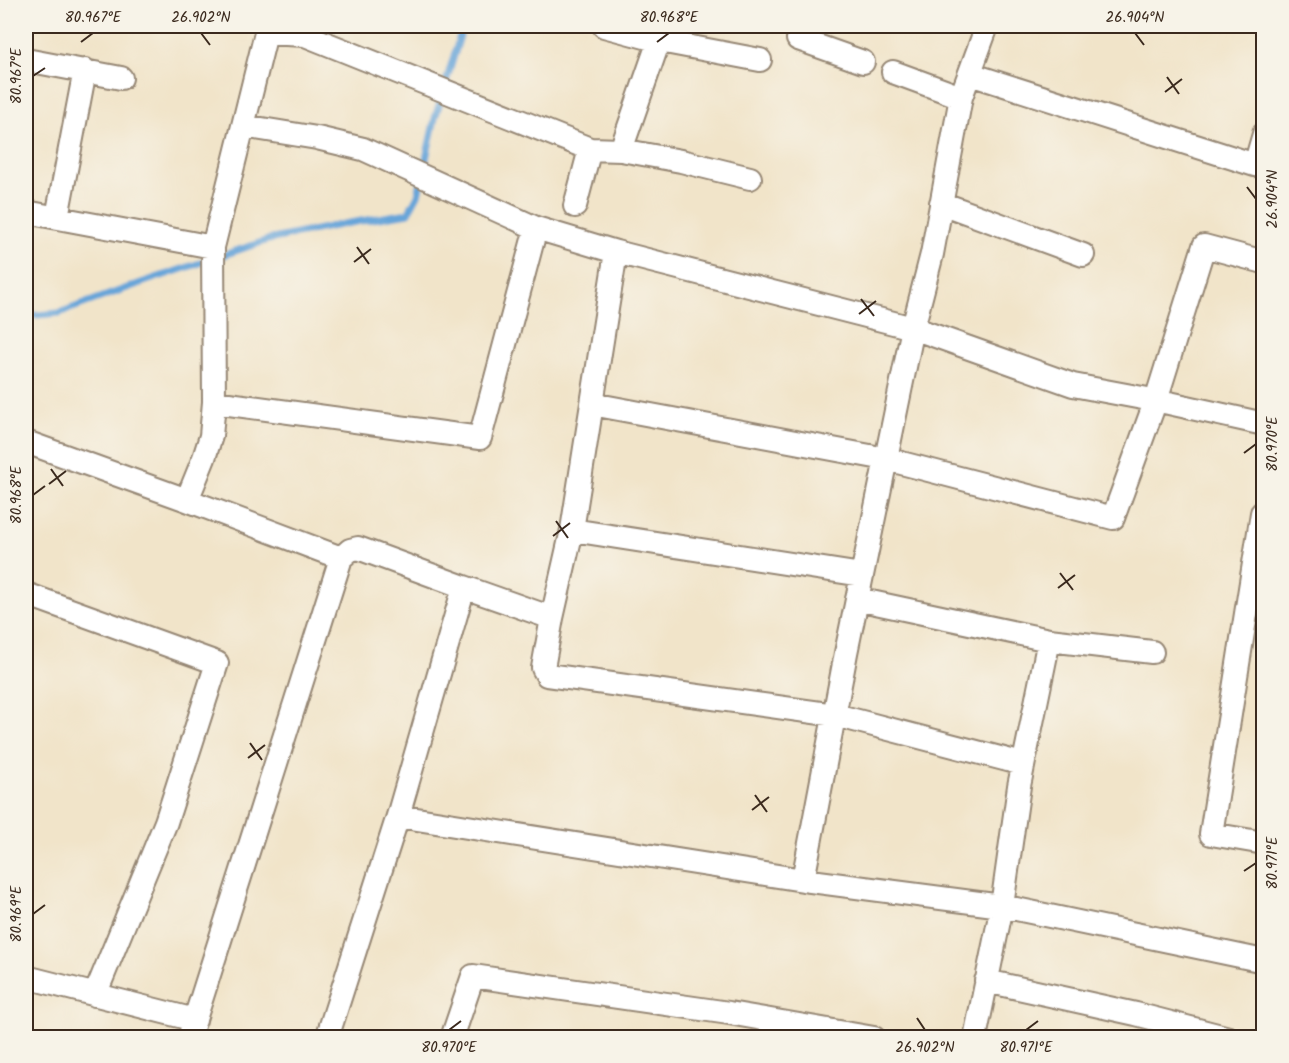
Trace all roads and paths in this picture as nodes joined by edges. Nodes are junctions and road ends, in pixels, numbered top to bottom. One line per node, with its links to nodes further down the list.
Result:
1 (604, 26): 6 (street)
2 (802, 26): 9 (street)
3 (987, 26): 12 (street)
4 (258, 29): 5 (street); 15 (street)
5 (306, 30): 17 (street)
6 (662, 33): 8 (street); 18 (street)
7 (26, 60): 10 (street)
8 (760, 60)
9 (863, 62)
10 (85, 70): 13 (street); 24 (street)
11 (893, 72): 14 (street)
12 (970, 74): 14 (street); 19 (street)
13 (121, 78)
14 (961, 97): 21 (street)
15 (243, 126): 25 (street); 26 (street)
16 (1263, 134): 19 (street)
17 (590, 149): 18 (street); 22 (street)
18 (621, 150): 20 (street)
19 (1259, 165)
20 (750, 178)
21 (941, 203): 28 (street); 30 (street)
22 (575, 206)
23 (26, 212): 24 (street)
24 (57, 217): 26 (street)
25 (536, 228): 27 (street); 32 (street)
26 (213, 247): 32 (street)
27 (616, 252): 30 (street); 33 (street)
28 (1083, 255)
29 (1263, 262): 31 (street)
30 (913, 328): 31 (street); 36 (street)
31 (1156, 400): 34 (street); 36 (street)
32 (214, 402): 37 (street)
33 (592, 404): 36 (street); 39 (street)
34 (1263, 424)
35 (26, 442): 37 (street)
36 (886, 459): 41 (street)
37 (187, 500): 40 (street)
38 (1263, 513): 51 (street)
39 (572, 530): 41 (street); 45 (street)
40 (341, 558): 42 (street); 58 (street)
41 (862, 575): 44 (street)
42 (464, 587): 45 (street); 50 (street)
43 (26, 594): 57 (street)
44 (857, 599): 46 (street); 48 (street)
45 (552, 618): 48 (street)
46 (1049, 640): 47 (street); 49 (street)
47 (1152, 652)
48 (835, 715): 49 (street); 52 (street)
49 (1023, 764): 53 (street)
50 (398, 816): 52 (street); 59 (street)
51 (1263, 843)
52 (803, 880): 53 (street)
53 (1002, 906): 54 (street); 56 (street)
54 (1263, 961)
55 (26, 977): 57 (street)
56 (986, 981): 62 (street); 63 (street)
57 (95, 995): 58 (street)
58 (192, 1029)
59 (327, 1038)
60 (452, 1038): 61 (street)
61 (874, 1038)
62 (975, 1038)
63 (1229, 1038)

